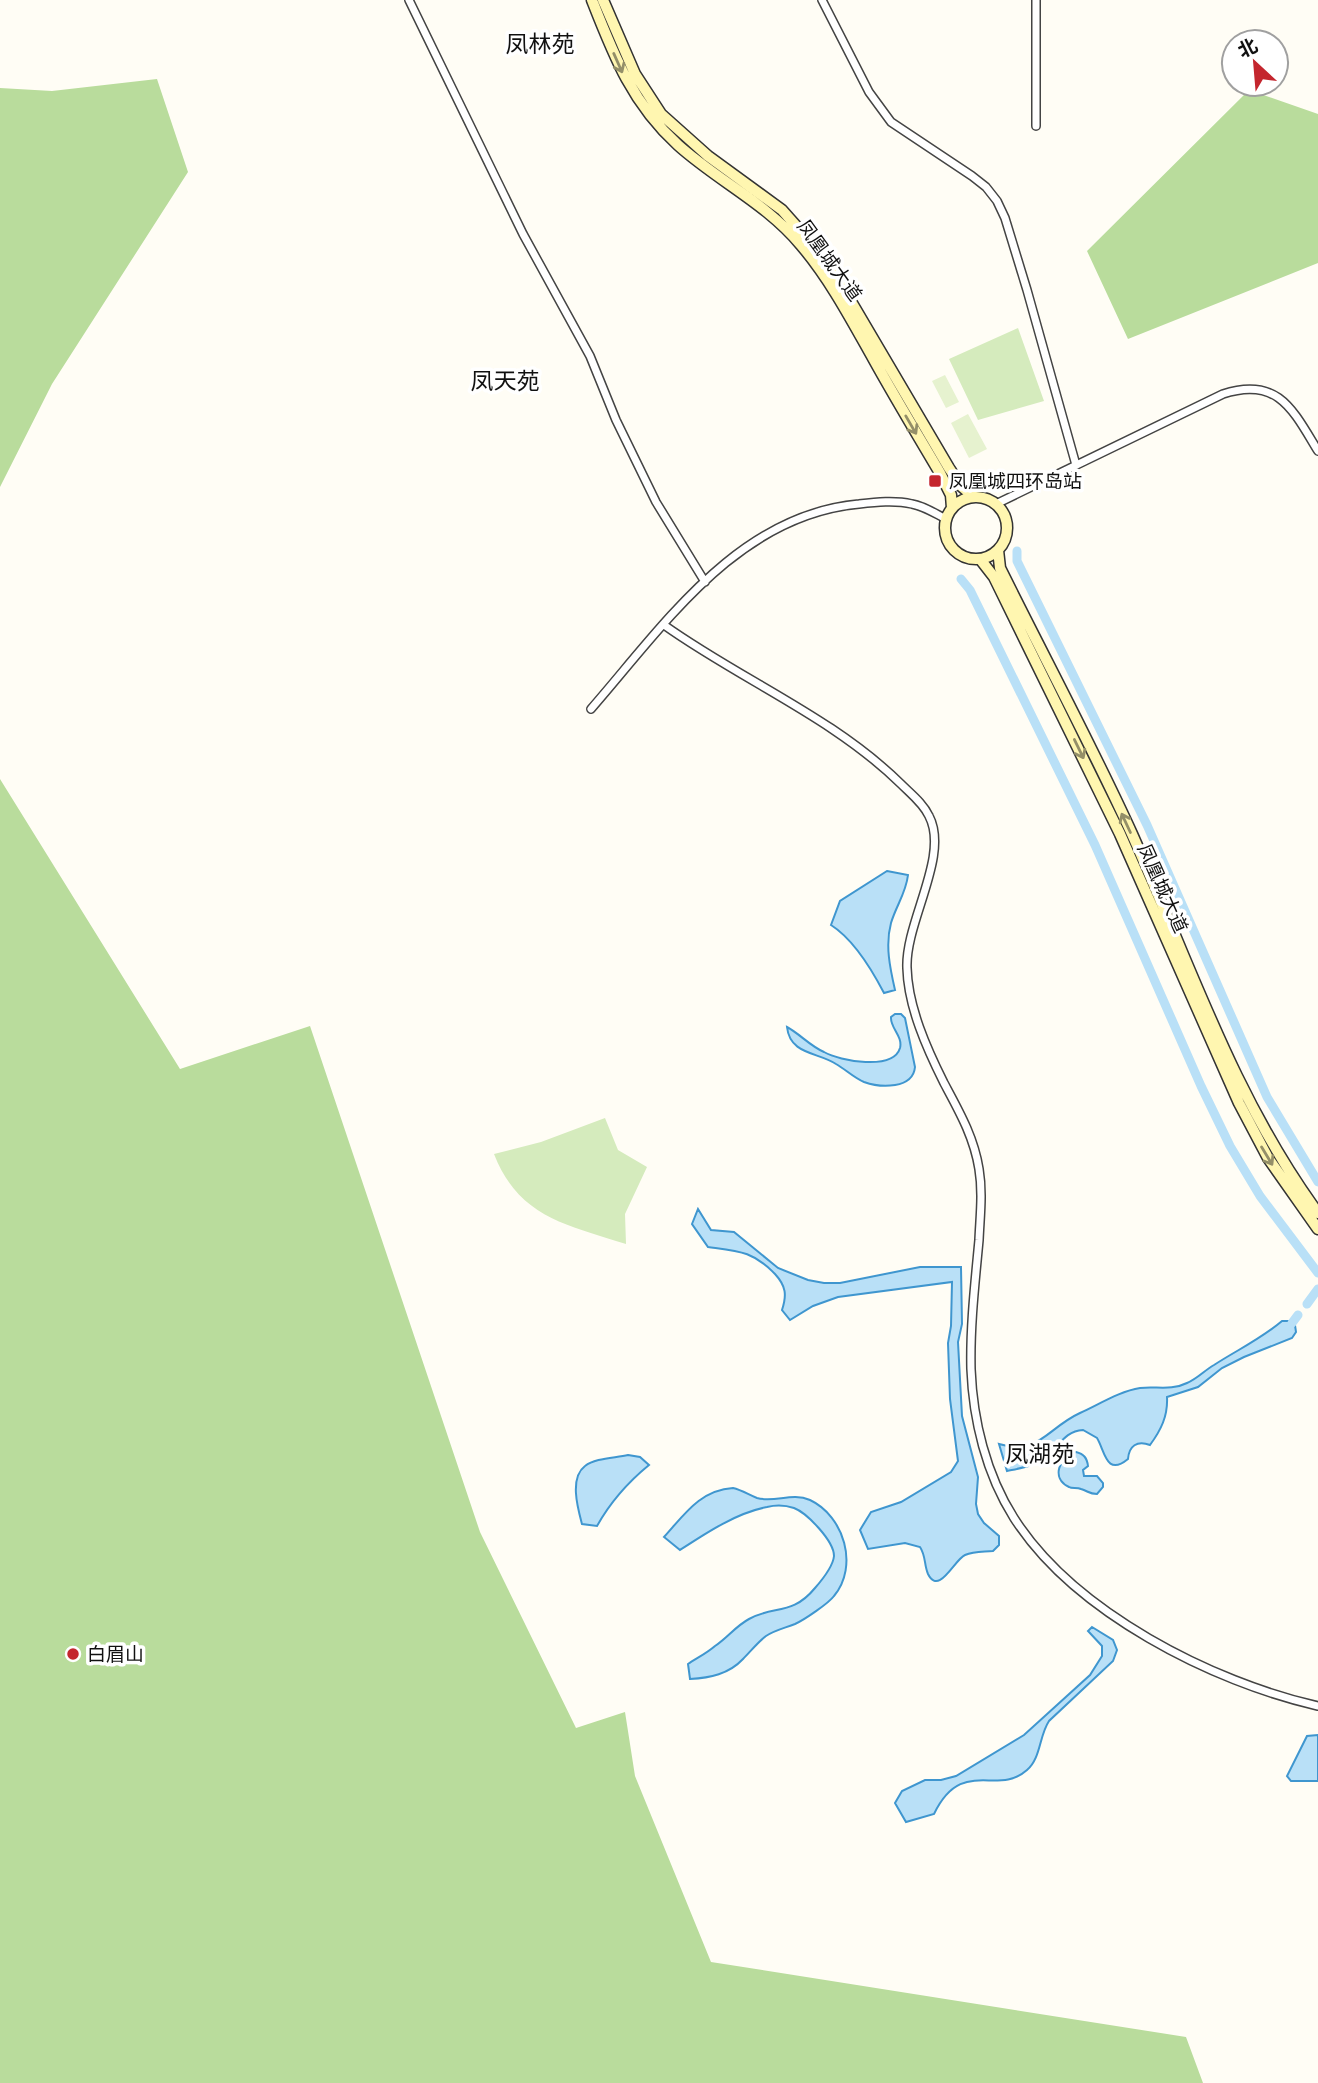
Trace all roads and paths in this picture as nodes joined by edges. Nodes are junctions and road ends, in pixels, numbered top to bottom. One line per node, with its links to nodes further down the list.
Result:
1 (409, 0): 15 (street)
2 (592, 0): 11 (main road, 凤凰城大道, one-way to 11)
3 (603, 0): 9 (main road, 凤凰城大道)
4 (822, 0): 8 (street)
5 (1036, 0): 6 (street)
6 (1037, 126)
7 (1318, 451): 8 (street)
8 (1076, 465): 10 (street)
9 (974, 498): 10 (main road); 11 (main road)
10 (996, 504): 13 (main road)
11 (953, 508): 12 (main road)
12 (946, 519): 14 (main road); 15 (street)
13 (998, 550): 14 (main road); 18 (main road, 凤凰城大道, one-way to 13)
14 (980, 559): 19 (main road, 凤凰城大道, one-way to 19)
15 (705, 582): 16 (street)
16 (664, 625): 17 (street); 20 (street)
17 (591, 709)
18 (1318, 1213)
19 (1318, 1229)
20 (1318, 1706)

